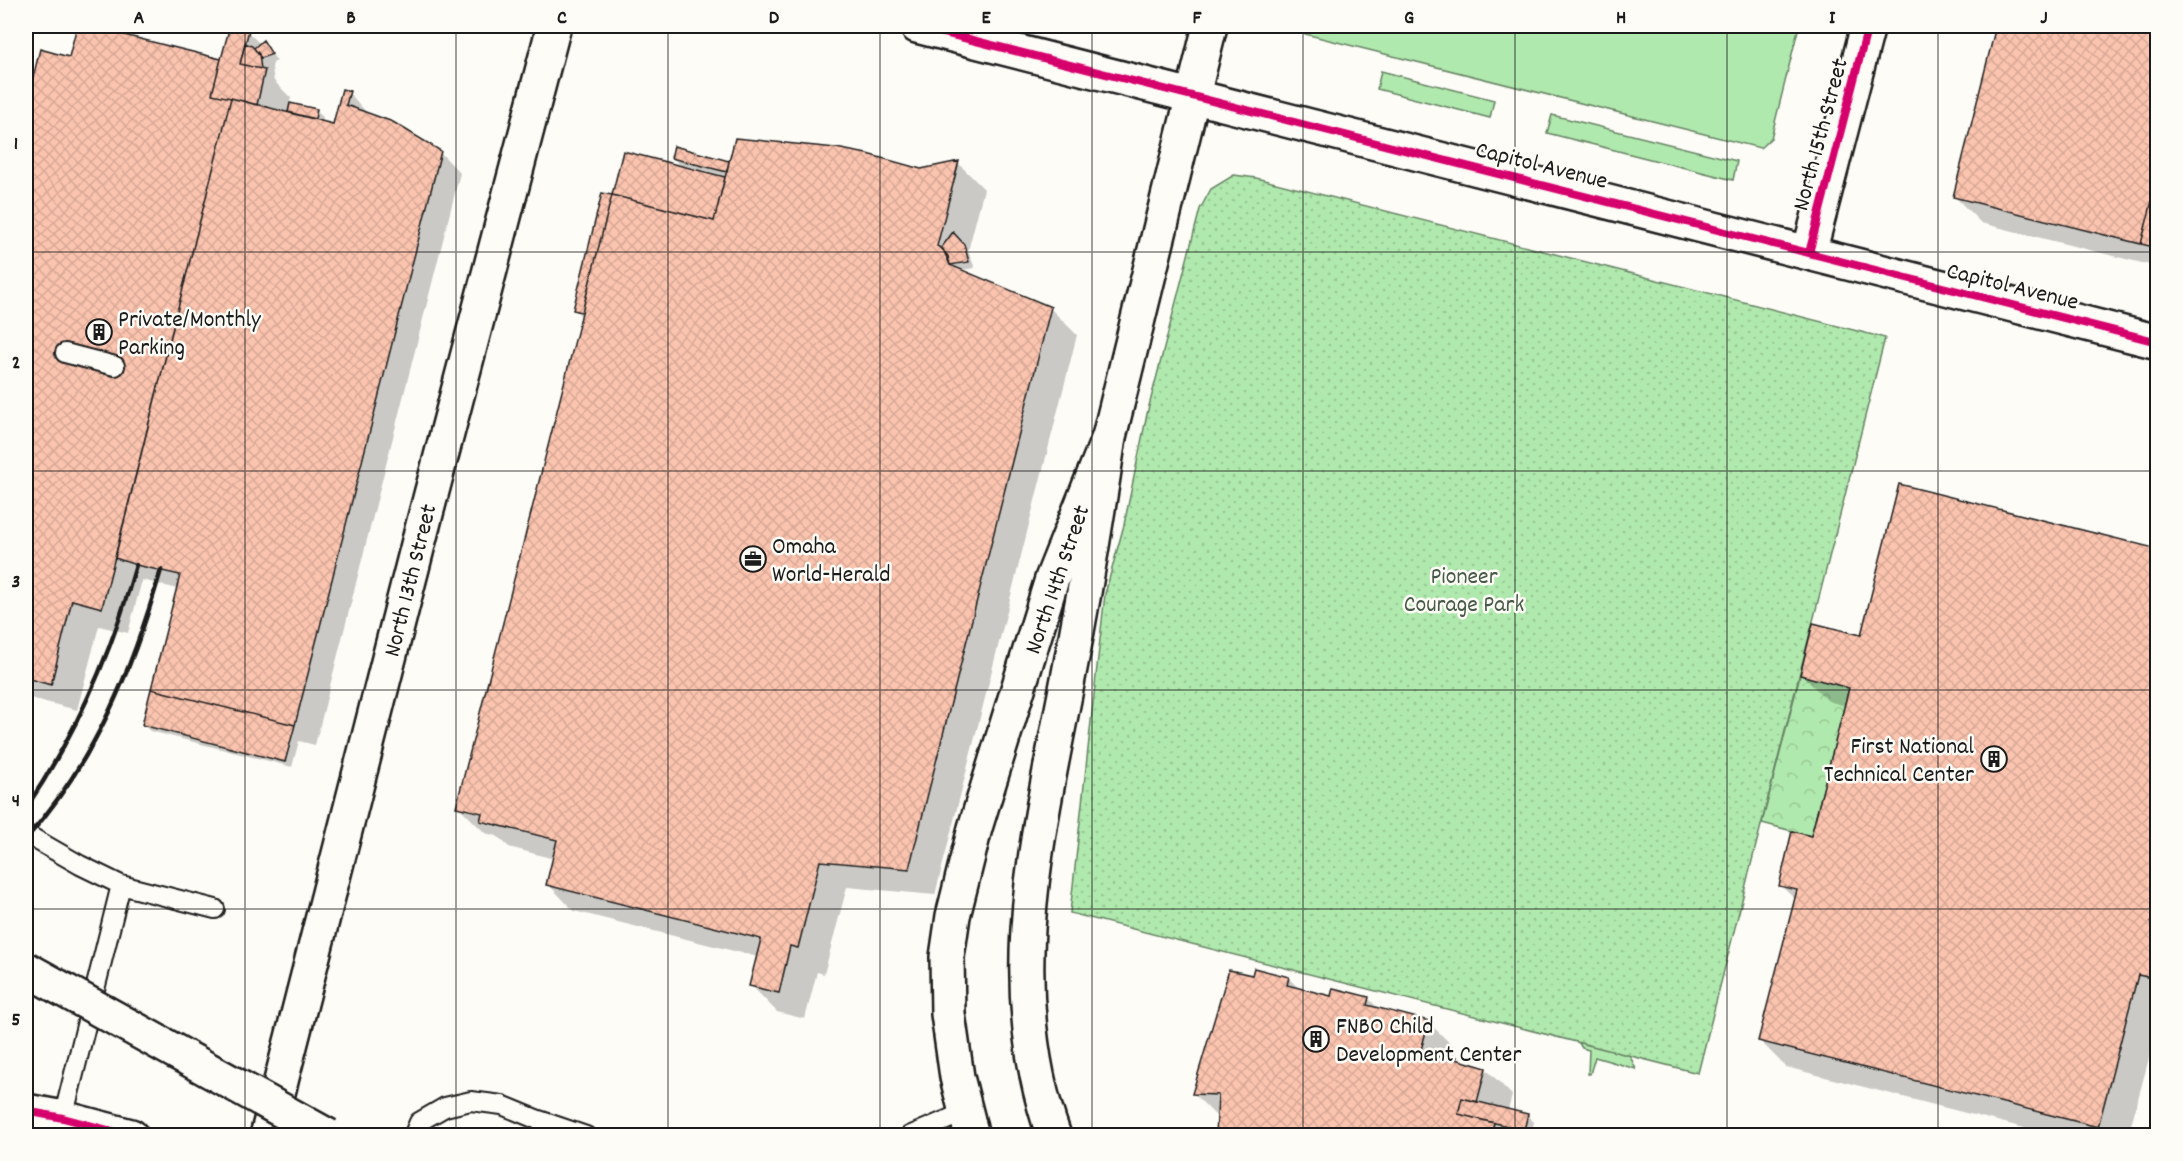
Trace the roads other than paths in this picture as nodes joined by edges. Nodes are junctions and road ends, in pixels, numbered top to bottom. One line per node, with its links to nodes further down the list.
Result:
1 (554, 26): 20 (main road, North 13th Street)
2 (917, 26): 5 (main road, Capitol Avenue)
3 (1210, 26): 5 (main road, North 14th Street)
4 (1868, 26): 6 (main road, North 15th Street)
5 (1192, 96): 6 (main road, Capitol Avenue); 10 (main road, North 14th Street)
6 (1809, 253): 7 (main road, Capitol Avenue)
7 (2157, 342)
8 (65, 353): 9 (lane)
9 (115, 366)
10 (1109, 437): 16 (main road, North 14th Street); 25 (main road)
11 (26, 834): 12 (lane)
12 (121, 885): 13 (lane); 18 (lane)
13 (215, 909)
14 (26, 969): 21 (main road, bridge)
15 (26, 1111): 18 (main road)
16 (968, 1124): 24 (lane)
17 (26, 1125): 18 (main road)
18 (52, 1127): 19 (main road)
19 (131, 1136)
20 (267, 1136)
21 (328, 1136)
22 (413, 1136): 23 (lane)
23 (586, 1136)
24 (909, 1136)
25 (1054, 1136)

